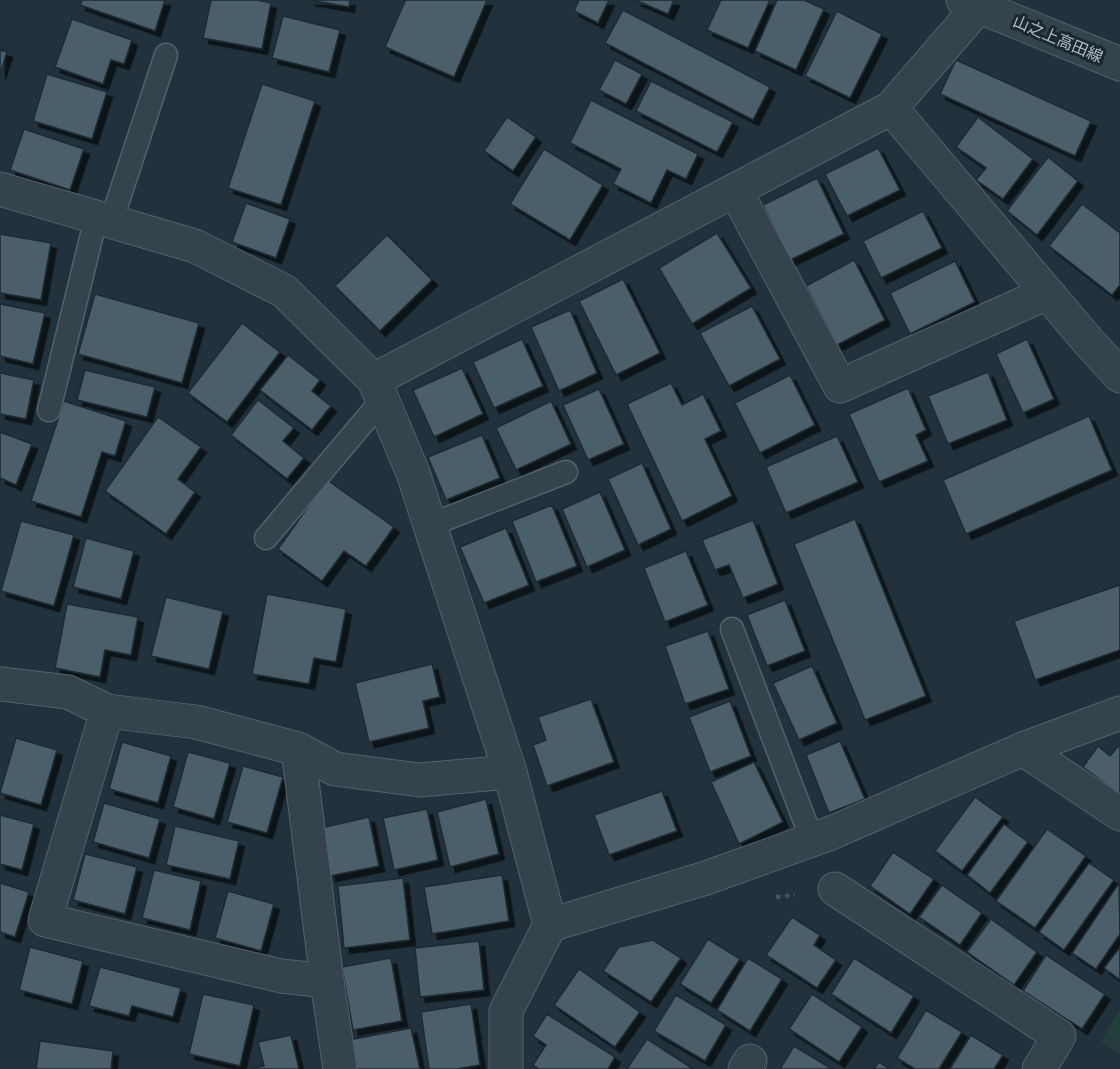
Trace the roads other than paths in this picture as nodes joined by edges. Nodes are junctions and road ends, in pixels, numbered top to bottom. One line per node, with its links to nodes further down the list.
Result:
1 (971, 3): 3 (street, 山之上高田線); 4 (street)
2 (166, 55): 7 (lane)
3 (1120, 64)
4 (891, 108): 6 (street); 8 (street)
5 (0, 189): 7 (street)
6 (735, 190): 8 (street); 10 (street)
7 (104, 220): 10 (street); 11 (lane)
8 (1047, 293): 9 (street)
9 (1120, 376)
10 (379, 389): 13 (street); 14 (lane)
11 (49, 410)
12 (566, 472): 13 (lane)
13 (430, 525): 21 (street)
14 (266, 538)
15 (732, 629): 23 (lane)
16 (0, 684): 17 (street)
17 (107, 711): 19 (street); 26 (street)
18 (1120, 713): 20 (street)
19 (298, 749): 21 (street); 26 (street)
20 (1023, 749): 22 (street); 23 (street)
21 (510, 772): 25 (street)
22 (1120, 814)
23 (812, 840): 25 (street)
24 (835, 889): 29 (street)
25 (550, 925): 28 (street)
26 (327, 981): 27 (street)
27 (340, 1069)
28 (506, 1069)
29 (1039, 1069)

